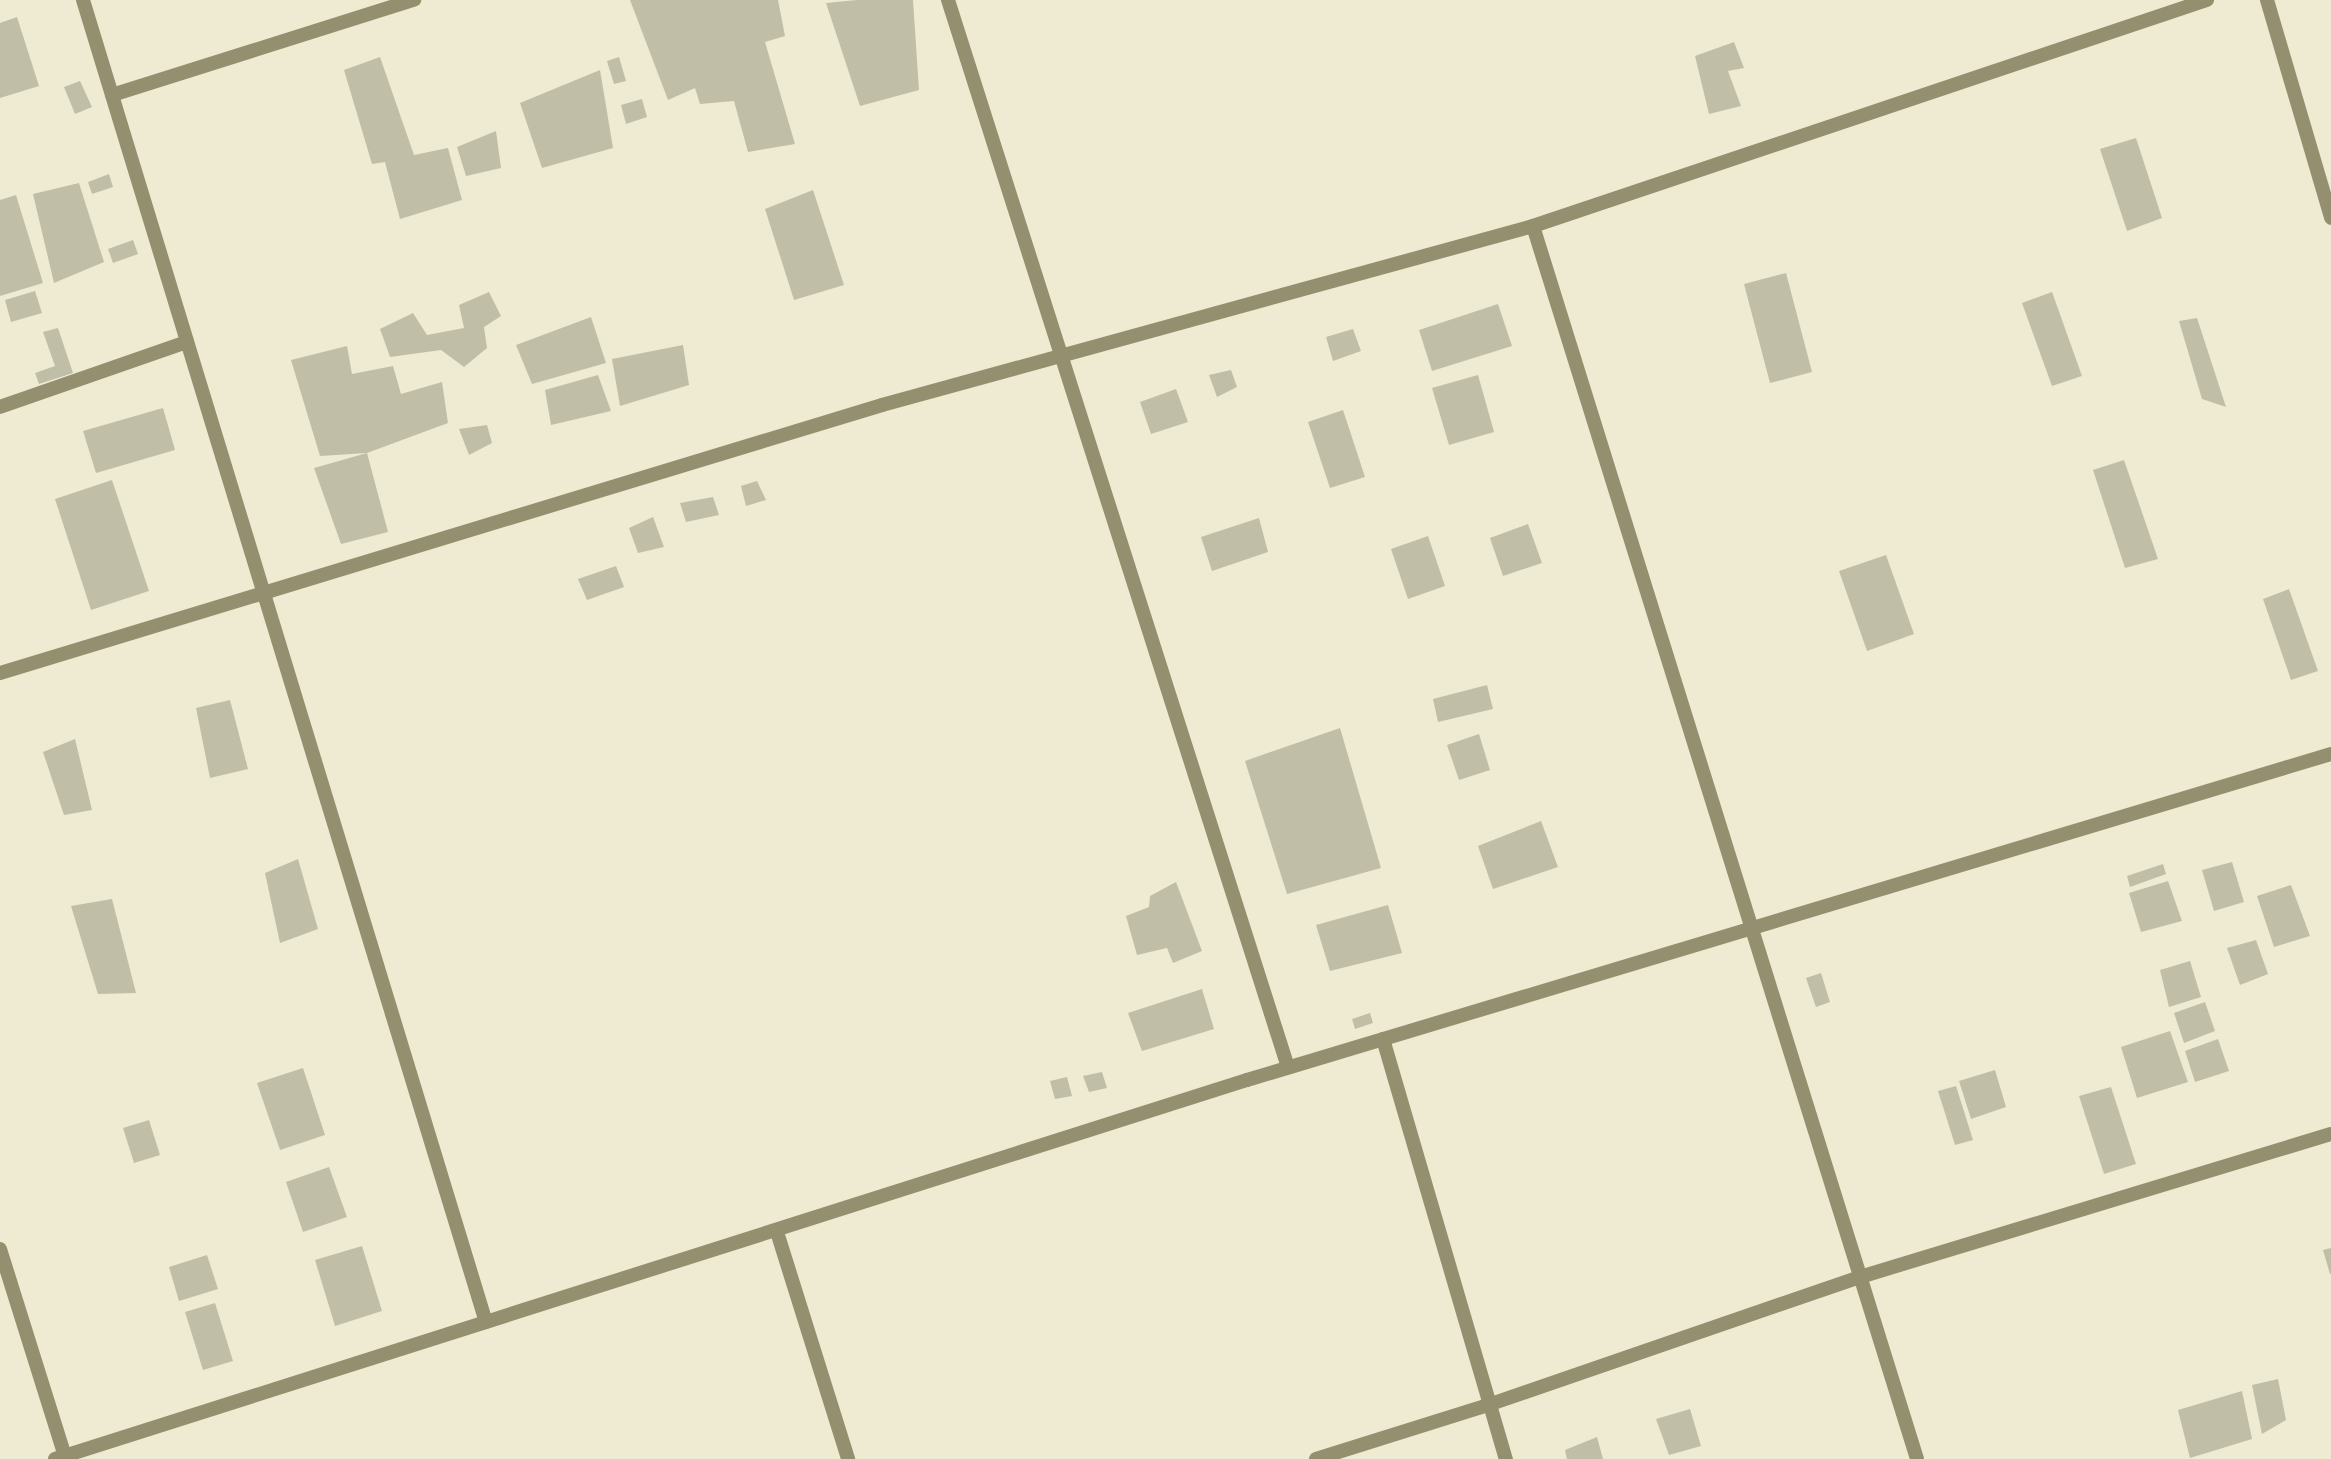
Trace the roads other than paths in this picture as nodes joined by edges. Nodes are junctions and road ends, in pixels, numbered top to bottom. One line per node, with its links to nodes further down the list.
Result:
1 (83, 0): 7 (street)
2 (414, 0): 6 (street)
3 (948, 0): 11 (street)
4 (2207, 0): 9 (street)
5 (2267, 0): 8 (street)
6 (389, 4): 7 (street)
7 (112, 95): 10 (street)
8 (2331, 218)
9 (1533, 226): 11 (street); 16 (street)
10 (187, 342): 12 (street); 13 (street)
11 (1058, 357): 13 (street); 18 (street)
12 (0, 407)
13 (263, 593): 14 (street); 23 (street)
14 (0, 673)
15 (2331, 754): 16 (street)
16 (1752, 928): 17 (street); 22 (street)
17 (1383, 1039): 18 (street); 24 (street)
18 (1288, 1067): 20 (street)
19 (2331, 1134): 22 (street)
20 (777, 1232): 23 (street); 26 (street)
21 (0, 1249): 25 (street)
22 (1860, 1277): 24 (street); 29 (street)
23 (486, 1322): 25 (street)
24 (1488, 1405): 27 (street); 28 (street)
25 (62, 1458)
26 (848, 1459)
27 (1316, 1459)
28 (1506, 1459)
29 (1917, 1459)

